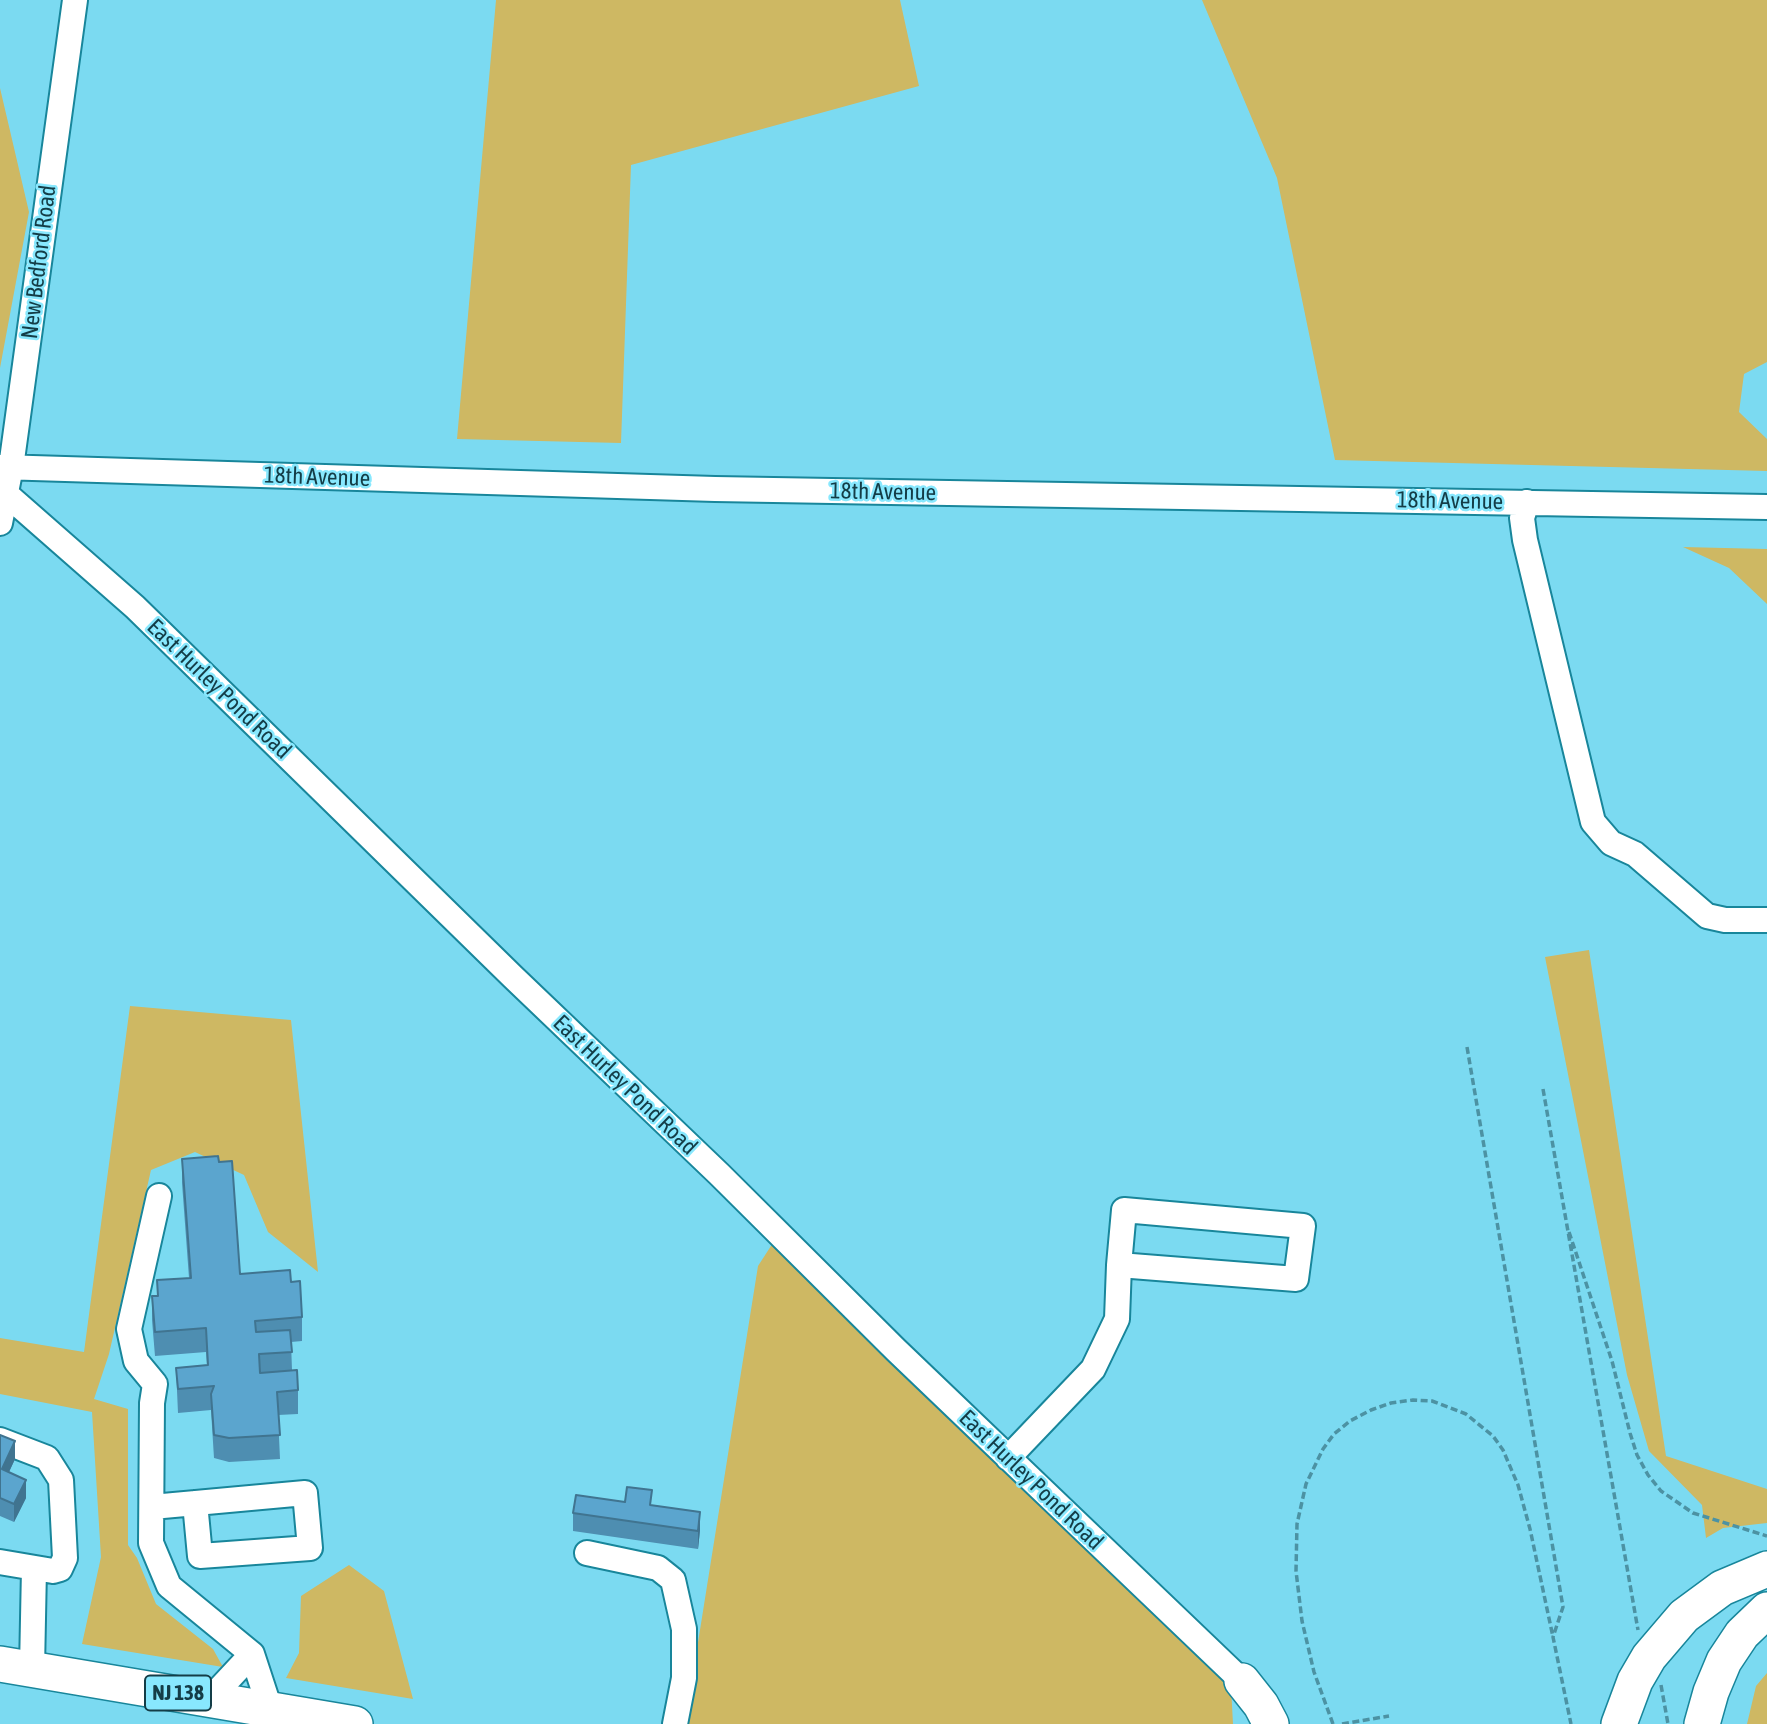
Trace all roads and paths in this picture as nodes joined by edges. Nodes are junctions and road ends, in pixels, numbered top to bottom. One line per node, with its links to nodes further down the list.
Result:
1 (75, 0): 2 (street, New Bedford Road)
2 (5, 467): 3 (street, New Bedford Road); 4 (street, 18th Avenue)
3 (5, 493): 6 (street, New Bedford Road); 14 (street, East Hurley Pond Road)
4 (1527, 502): 5 (street, 18th Avenue); 7 (street)
5 (1767, 507)
6 (0, 523)
7 (1767, 920)
8 (1467, 1047): 23 (path)
9 (1543, 1089): 11 (path)
10 (159, 1196): 16 (street)
11 (1566, 1221): 17 (path); 25 (path)
12 (1119, 1265): 12 (street); 14 (street)
13 (0, 1440): 20 (street)
14 (1008, 1458): 27 (street, East Hurley Pond Road)
15 (195, 1503): 15 (street); 16 (street)
16 (152, 1507): 24 (street)
17 (1767, 1536)
18 (587, 1553): 32 (street)
19 (0, 1562): 20 (street)
20 (34, 1568): 26 (street)
21 (1767, 1569): 25 (highway)
22 (1767, 1610): 39 (highway)
23 (1553, 1637): 34 (path); 36 (path)
24 (252, 1654): 28 (street); 29 (street)
25 (1649, 1657): 37 (highway); 38 (path)
26 (16, 1667): 28 (highway, NJ 138)
27 (1242, 1681): 33 (highway)
28 (210, 1699): 29 (highway, NJ 138)
29 (270, 1709): 31 (highway, NJ 138)
30 (1389, 1716): 35 (path)
31 (355, 1724)
32 (675, 1724)
33 (1271, 1724)
34 (1333, 1724)
35 (1342, 1724)
36 (1571, 1724)
37 (1619, 1724)
38 (1668, 1724)
39 (1702, 1724)

